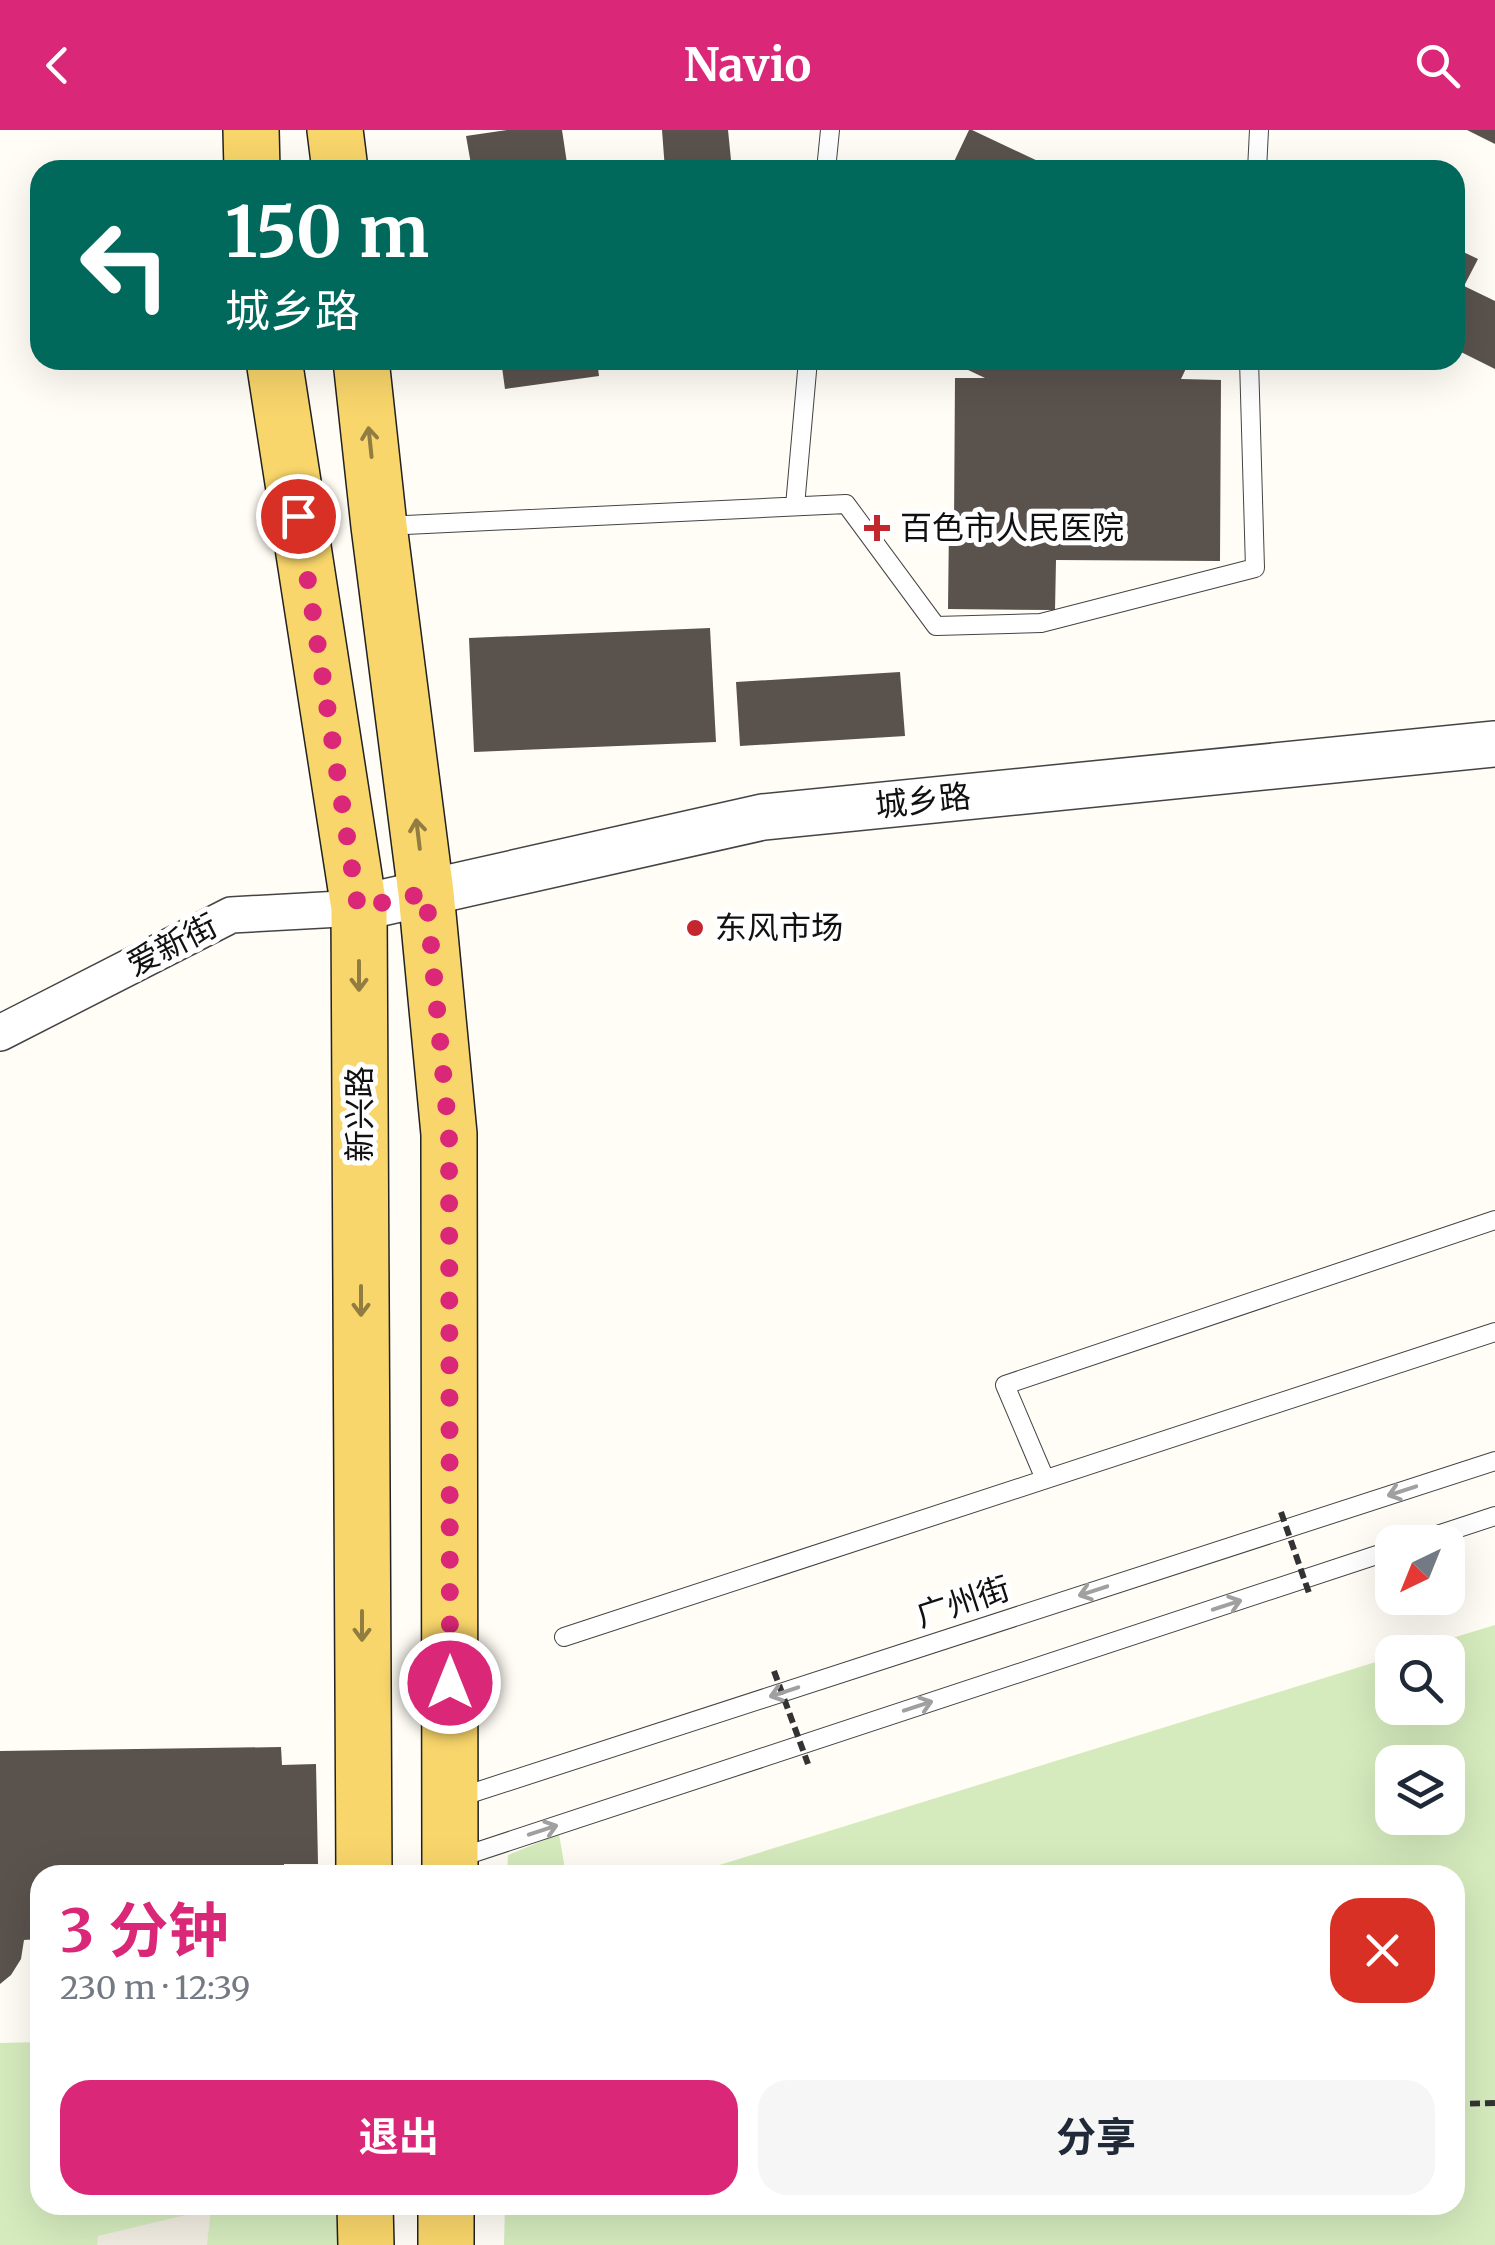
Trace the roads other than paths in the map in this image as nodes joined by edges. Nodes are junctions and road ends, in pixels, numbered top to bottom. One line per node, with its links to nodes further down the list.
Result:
1 (251, 130): 5 (main road)
2 (336, 130): 6 (main road)
3 (830, 130): 7 (lane)
4 (1259, 130): 8 (lane)
5 (252, 160)
6 (339, 160)
7 (827, 160)
8 (1258, 160)
9 (276, 370): 17 (main road, 新兴路)
10 (362, 370): 14 (main road, one-way to 10)
11 (807, 370): 13 (lane)
12 (1248, 370): 13 (lane)
13 (794, 506): 14 (lane)
14 (379, 526): 16 (main road, one-way to 14)
15 (1495, 744): 16 (street, 城乡路)
16 (426, 893): 17 (street, 城乡路); 27 (main road)
17 (358, 908): 18 (street, 爱新街); 28 (main road, 新兴路, one-way to 28)
18 (0, 1033)
19 (1495, 1220): 22 (lane)
20 (1495, 1332): 22 (lane)
21 (1495, 1460): 27 (lane, 广州街, one-way to 27)
22 (1045, 1479): 26 (lane)
23 (1495, 1516): 24 (lane)
24 (1465, 1526)
25 (1375, 1556): 30 (lane, one-way to 25)
26 (564, 1637)
27 (450, 1800): 29 (main road)
28 (364, 1865)
29 (450, 1865)
30 (459, 1865)
31 (366, 2215): 33 (main road)
32 (446, 2215): 34 (main road)
33 (366, 2245)
34 (446, 2245)

